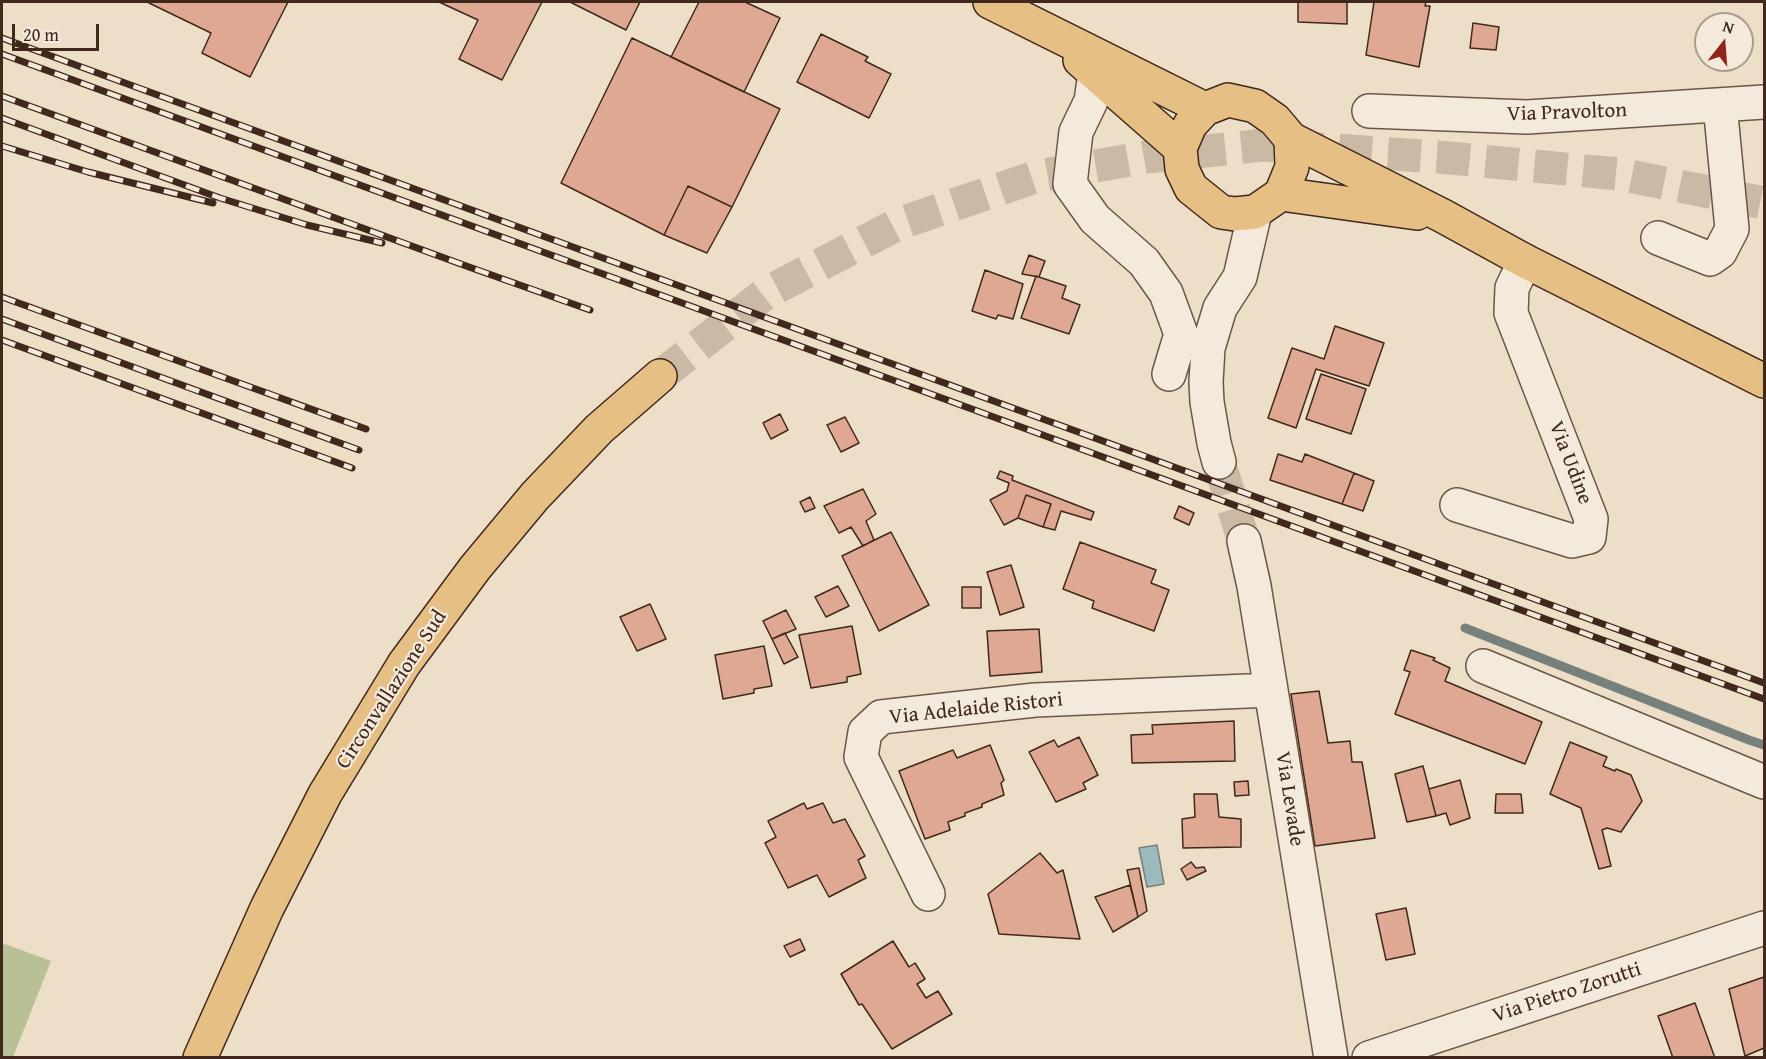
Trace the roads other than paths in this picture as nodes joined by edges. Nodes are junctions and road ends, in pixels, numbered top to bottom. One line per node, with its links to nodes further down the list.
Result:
1 (990, 2): 2 (main road)
2 (1045, 30): 3 (main road); 6 (main road)
3 (1095, 73): 9 (main road); 16 (street)
4 (1764, 102): 5 (street, Via Pravolton)
5 (1720, 105): 7 (street, Via Pravolton); 13 (street)
6 (1205, 109): 8 (main road); 9 (main road)
7 (1369, 111)
8 (1291, 139): 10 (main road); 12 (main road)
9 (1180, 148): 11 (main road)
10 (1268, 203): 11 (main road); 12 (main road); 15 (street)
11 (1221, 212): 15 (street)
12 (1443, 216): 14 (main road)
13 (1658, 238)
14 (1525, 261): 17 (main road); 20 (street, Via Udine)
15 (1240, 277): 19 (street)
16 (1169, 374)
17 (1758, 375)
18 (660, 376): 27 (main road, Circonvallazione Sud)
19 (1219, 462)
20 (1457, 505)
21 (1244, 541): 23 (street, Via Levade)
22 (1484, 666): 24 (street)
23 (1271, 690): 25 (street, Via Adelaide Ristori); 28 (street, Via Levade)
24 (1764, 782)
25 (928, 894)
26 (1764, 928): 29 (street, Via Pietro Zorutti)
27 (200, 1058)
28 (1331, 1058)
29 (1369, 1058)

